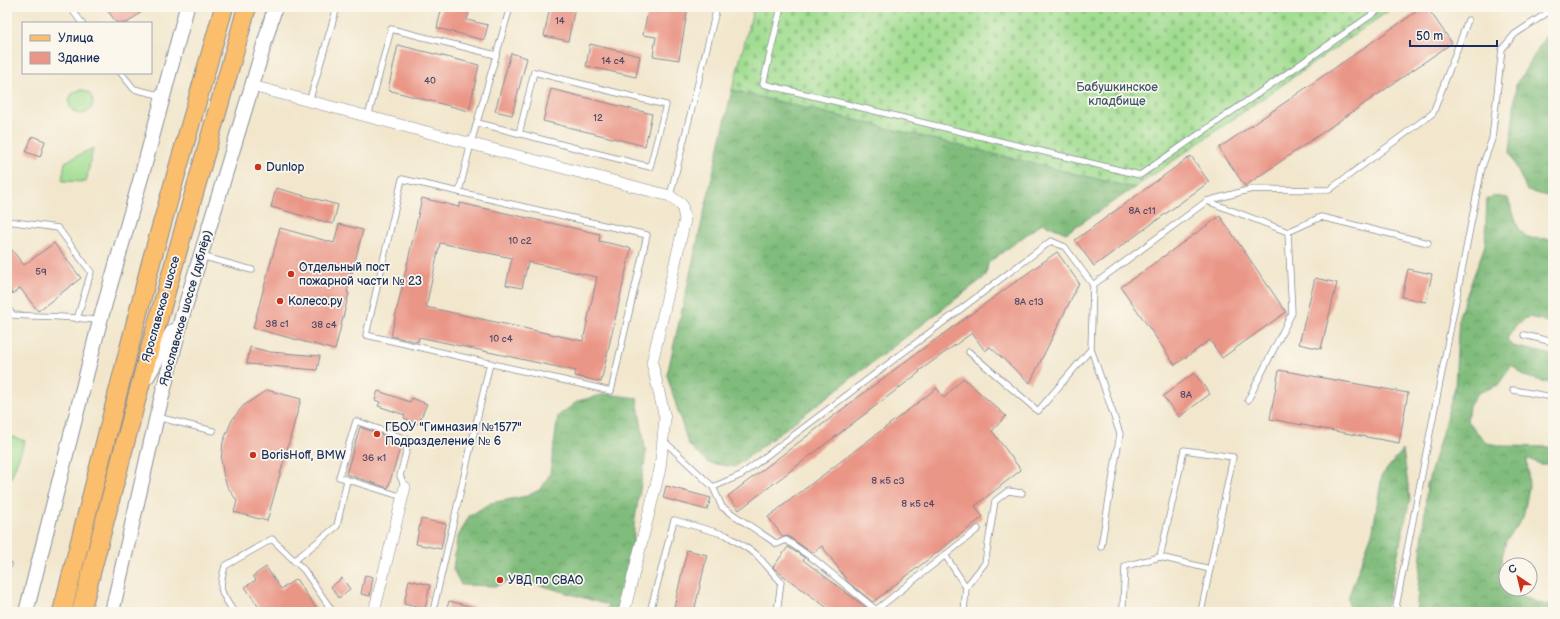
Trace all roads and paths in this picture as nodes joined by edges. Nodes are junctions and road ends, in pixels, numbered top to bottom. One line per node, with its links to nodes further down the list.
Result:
1 (70, 7): 13 (lane)
2 (187, 7): 17 (street)
3 (224, 7): 64 (main road, Ярославское шоссе)
4 (246, 7): 42 (main road, Ярославское шоссе)
5 (275, 7): 16 (street, Ярославское шоссе (дублёр))
6 (337, 7): 18 (lane)
7 (510, 7): 14 (lane)
8 (717, 7): 24 (lane)
9 (781, 7): 10 (lane)
10 (1383, 7)
11 (1553, 9): 75 (lane)
12 (1468, 20): 25 (lane)
13 (81, 22)
14 (496, 55): 19 (lane); 20 (lane)
15 (122, 74): 17 (lane)
16 (252, 86): 18 (street); 29 (street, Ярославское шоссе (дублёр))
17 (163, 96): 35 (street)
18 (310, 102): 19 (street)
19 (368, 117): 22 (street)
20 (477, 123): 21 (lane); 22 (lane)
21 (519, 134): 21 (lane)
22 (471, 143): 23 (lane); 24 (street)
23 (460, 192): 40 (lane); 40 (lane)
24 (670, 196): 47 (street)
25 (1207, 201): 27 (lane); 31 (lane)
26 (7, 221): 34 (lane)
27 (1288, 232): 28 (lane); 44 (lane)
28 (1428, 243)
29 (200, 256): 30 (lane); 33 (street, Ярославское шоссе (дублёр))
30 (252, 270)
31 (1092, 285): 38 (lane); 49 (lane)
32 (7, 307): 34 (lane)
33 (182, 317): 42 (street); 45 (street, Ярославское шоссе (дублёр))
34 (77, 319): 35 (lane)
35 (100, 321): 63 (street)
36 (1524, 335): 37 (lane)
37 (1553, 342)
38 (1091, 349): 39 (lane); 53 (lane)
39 (969, 352)
40 (490, 363): 62 (lane)
41 (1513, 390): 43 (lane)
42 (138, 391): 65 (main road, Ярославское шоссе)
43 (1553, 396)
44 (1248, 400)
45 (156, 416): 46 (lane); 66 (street, Ярославское шоссе (дублёр))
46 (214, 431)
47 (662, 440): 49 (lane); 70 (street)
48 (347, 480): 50 (lane); 50 (lane); 56 (lane)
49 (713, 487): 54 (lane)
50 (404, 492): 69 (street)
51 (1022, 493): 60 (lane)
52 (978, 529): 54 (lane)
53 (1101, 547)
54 (945, 555): 60 (lane)
55 (1160, 557): 59 (lane); 59 (lane); 61 (lane)
56 (294, 561): 67 (lane); 68 (lane)
57 (7, 563): 58 (lane)
58 (7, 567)
59 (1210, 569): 74 (lane)
60 (966, 587): 73 (lane)
61 (1123, 605)
62 (433, 610)
63 (26, 612)
64 (62, 612)
65 (81, 612)
66 (112, 612)
67 (234, 612)
68 (333, 612)
69 (374, 612)
70 (624, 612)
71 (650, 612): 72 (lane)
72 (777, 612)
73 (964, 612)
74 (1201, 612)
75 (1395, 612)

